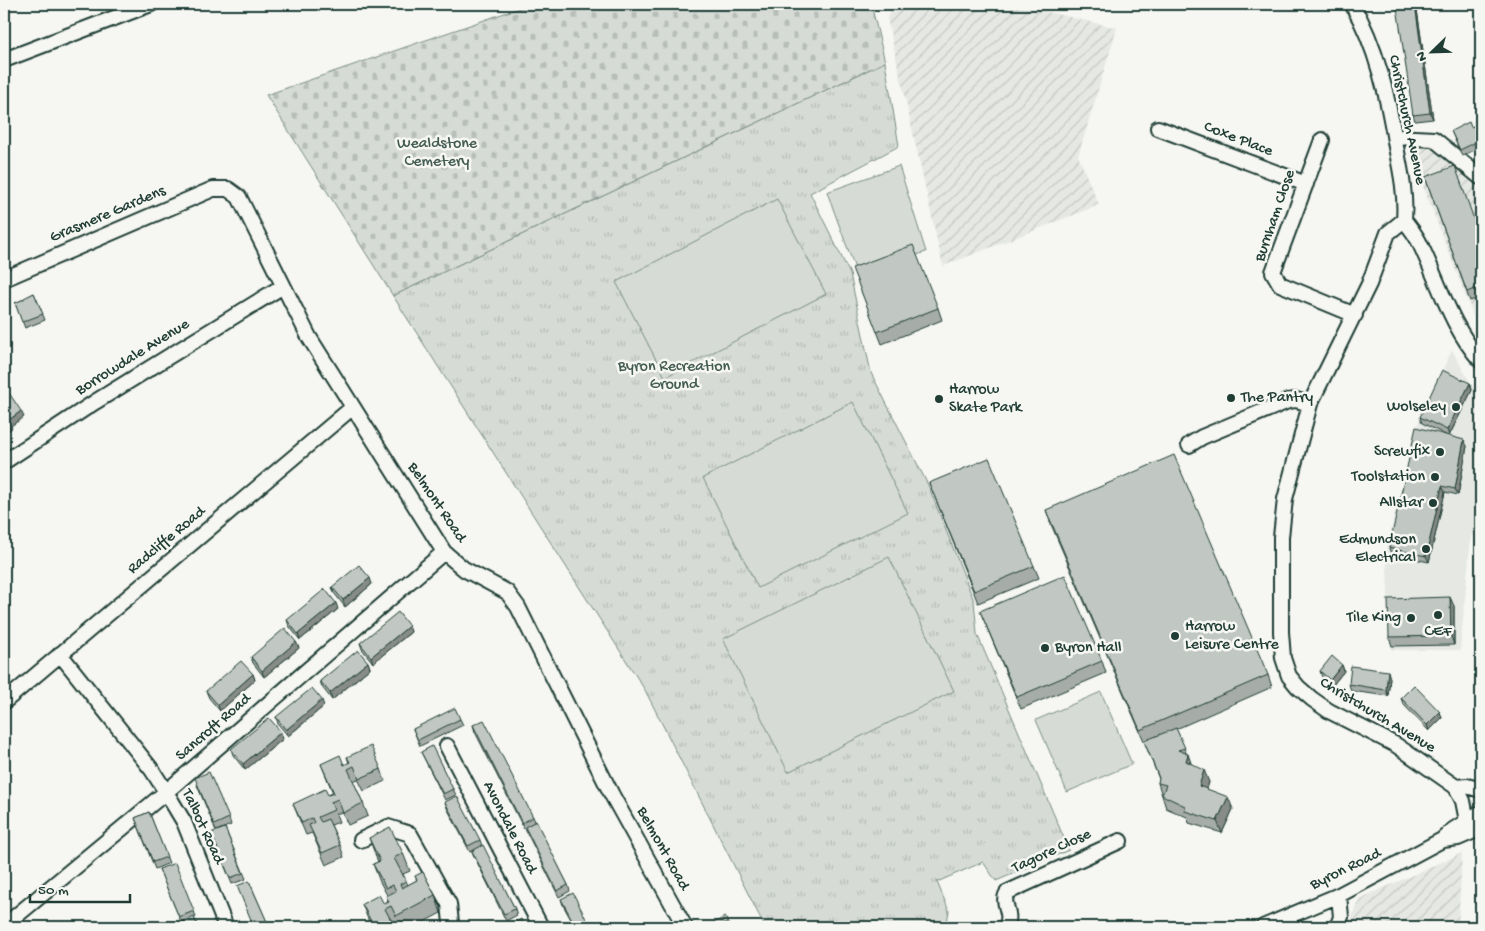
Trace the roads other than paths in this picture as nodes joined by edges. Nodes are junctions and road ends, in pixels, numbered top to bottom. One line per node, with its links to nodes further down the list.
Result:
1 (151, 4): 3 (street)
2 (1352, 4): 5 (street, Christchurch Avenue)
3 (4, 60)
4 (1158, 128): 8 (street, Coxe Place)
5 (1395, 137): 7 (street); 10 (street, Christchurch Avenue)
6 (1322, 140): 8 (street, Burnham Close)
7 (1481, 176)
8 (1306, 184): 13 (street, Burnham Close)
9 (228, 189): 11 (street, Grasmere Gardens); 12 (street, Belmont Road)
10 (1404, 220): 13 (street, Christchurch Avenue); 14 (street)
11 (4, 279)
12 (283, 286): 16 (street, Belmont Road); 18 (street, Borrowdale Avenue)
13 (1354, 315): 15 (street, Christchurch Avenue)
14 (1481, 361)
15 (1310, 404): 17 (street); 23 (street, Christchurch Avenue)
16 (353, 407): 19 (street, Belmont Road); 20 (street, Radcliffe Road)
17 (1189, 445)
18 (4, 462)
19 (444, 552): 25 (street, Sancroft Road); 36 (street, Belmont Road)
20 (60, 654): 21 (street, Radcliffe Road); 25 (street, Talbot Road)
21 (4, 702)
22 (447, 746): 35 (street, Avondale Road)
23 (1456, 787): 24 (street, Christchurch Avenue); 26 (street)
24 (1481, 790)
25 (166, 792): 32 (street, Sancroft Road); 33 (street, Talbot Road)
26 (1477, 815): 30 (street, Byron Road)
27 (1481, 828): 30 (street, Byron Road)
28 (361, 840): 34 (street)
29 (1120, 840): 37 (street, Tagore Close)
30 (1442, 840): 31 (street, Byron Road)
31 (1339, 895): 38 (street, Byron Road); 39 (street)
32 (4, 926)
33 (226, 927)
34 (450, 927)
35 (540, 927)
36 (685, 927)
37 (1005, 927)
38 (1263, 927)
39 (1337, 927)

